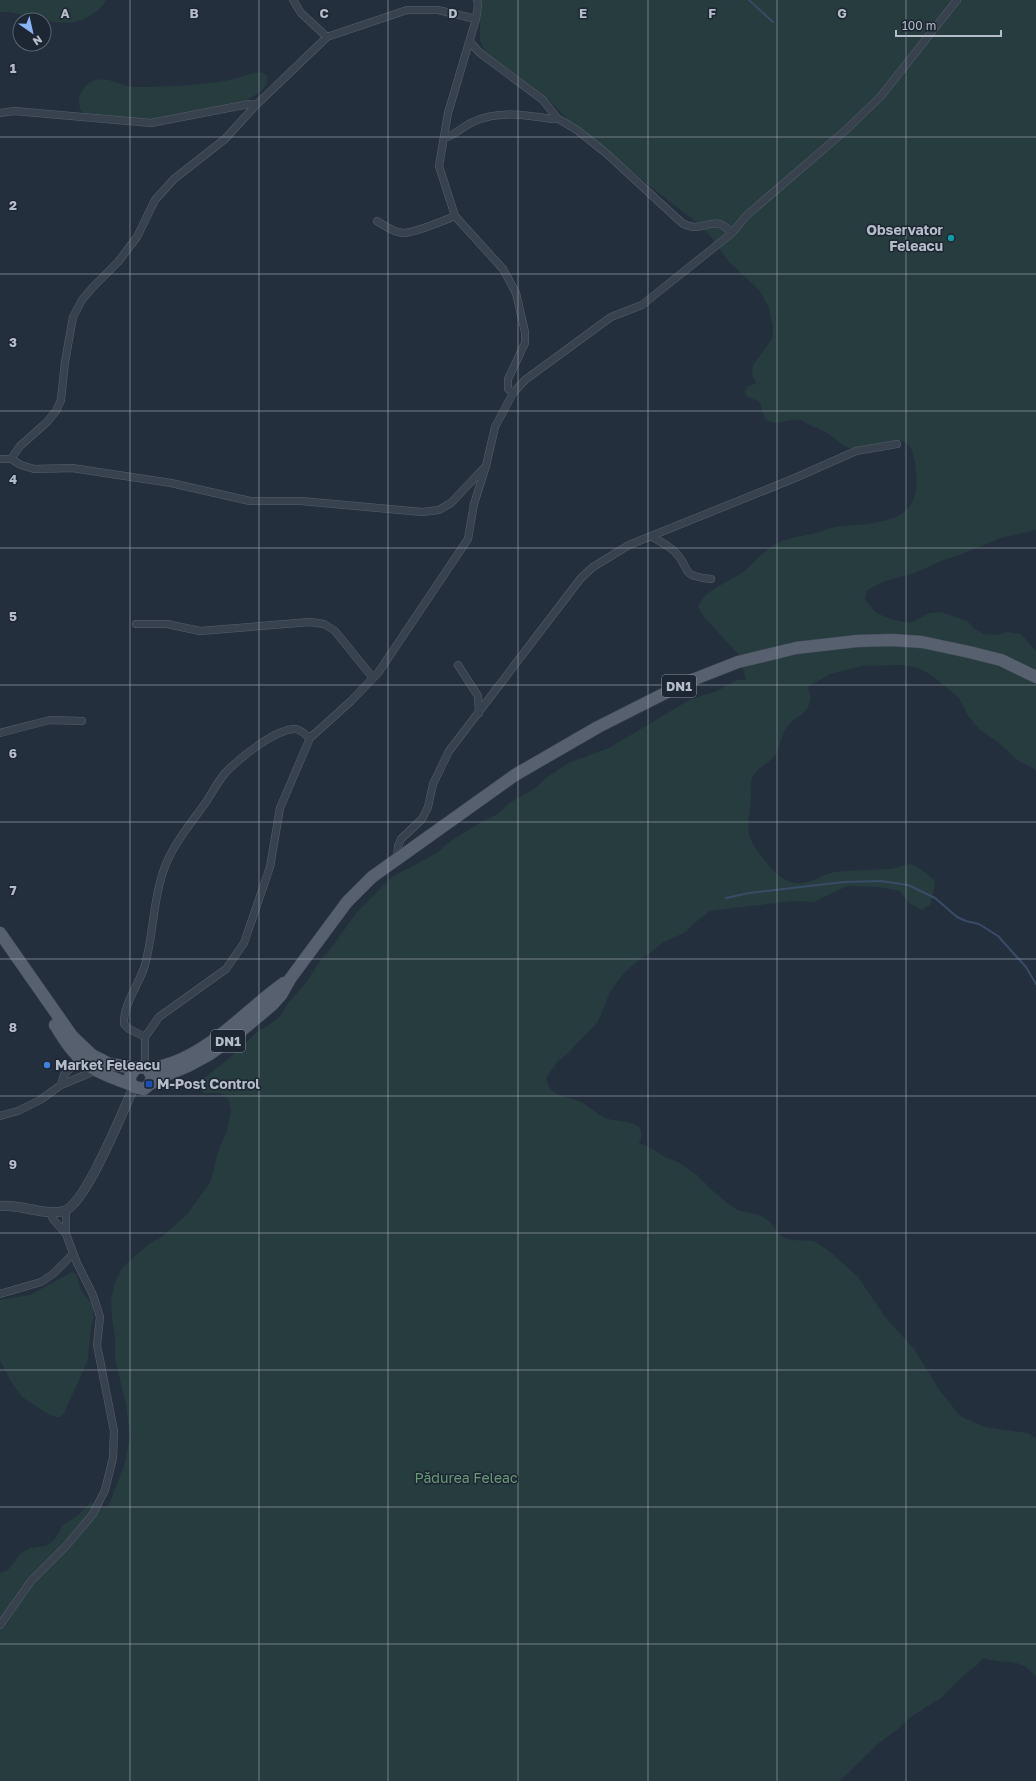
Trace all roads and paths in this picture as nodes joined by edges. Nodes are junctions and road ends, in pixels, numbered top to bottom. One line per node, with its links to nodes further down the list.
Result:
1 (293, 0): 5 (street)
2 (477, 0): 4 (street)
3 (958, 0): 13 (street)
4 (476, 19): 5 (street); 6 (street)
5 (327, 37): 7 (street)
6 (470, 42): 9 (street); 10 (street)
7 (256, 105): 8 (street); 17 (street)
8 (0, 113)
9 (557, 118): 10 (street); 13 (street)
10 (444, 138): 11 (street)
11 (455, 216): 12 (street); 14 (street)
12 (377, 221)
13 (732, 233): 14 (street)
14 (514, 393): 18 (street)
15 (897, 444): 19 (street)
16 (0, 459): 17 (street)
17 (11, 459): 18 (street)
18 (486, 466): 24 (street)
19 (651, 536): 20 (street); 25 (street)
20 (711, 579)
21 (136, 624): 24 (street)
22 (458, 665): 25 (street)
23 (1036, 677): 29 (main road, DN1)
24 (373, 678): 28 (street)
25 (479, 713): 29 (street)
26 (82, 721): 27 (street)
27 (0, 733)
28 (310, 738): 33 (street); 33 (street)
29 (397, 859): 32 (main road, DN1)
30 (0, 933): 34 (main road, DN1)
31 (0, 945): 35 (main road)
32 (290, 979): 36 (main road, DN1); 38 (main road, DN1)
33 (144, 1037): 36 (street)
34 (92, 1055): 35 (street); 36 (main road, DN1)
35 (79, 1058): 37 (main road); 39 (street)
36 (141, 1068): 38 (main road); 40 (main road)
37 (97, 1070): 39 (street); 40 (main road)
38 (150, 1084): 40 (main road, DN1)
39 (61, 1085): 41 (street)
40 (133, 1086): 43 (street)
41 (0, 1116)
42 (0, 1206): 44 (street)
43 (64, 1210): 44 (street); 45 (street)
44 (50, 1211): 45 (street)
45 (66, 1234): 46 (street)
46 (73, 1254): 47 (street); 48 (street)
47 (0, 1294)
48 (0, 1625)

